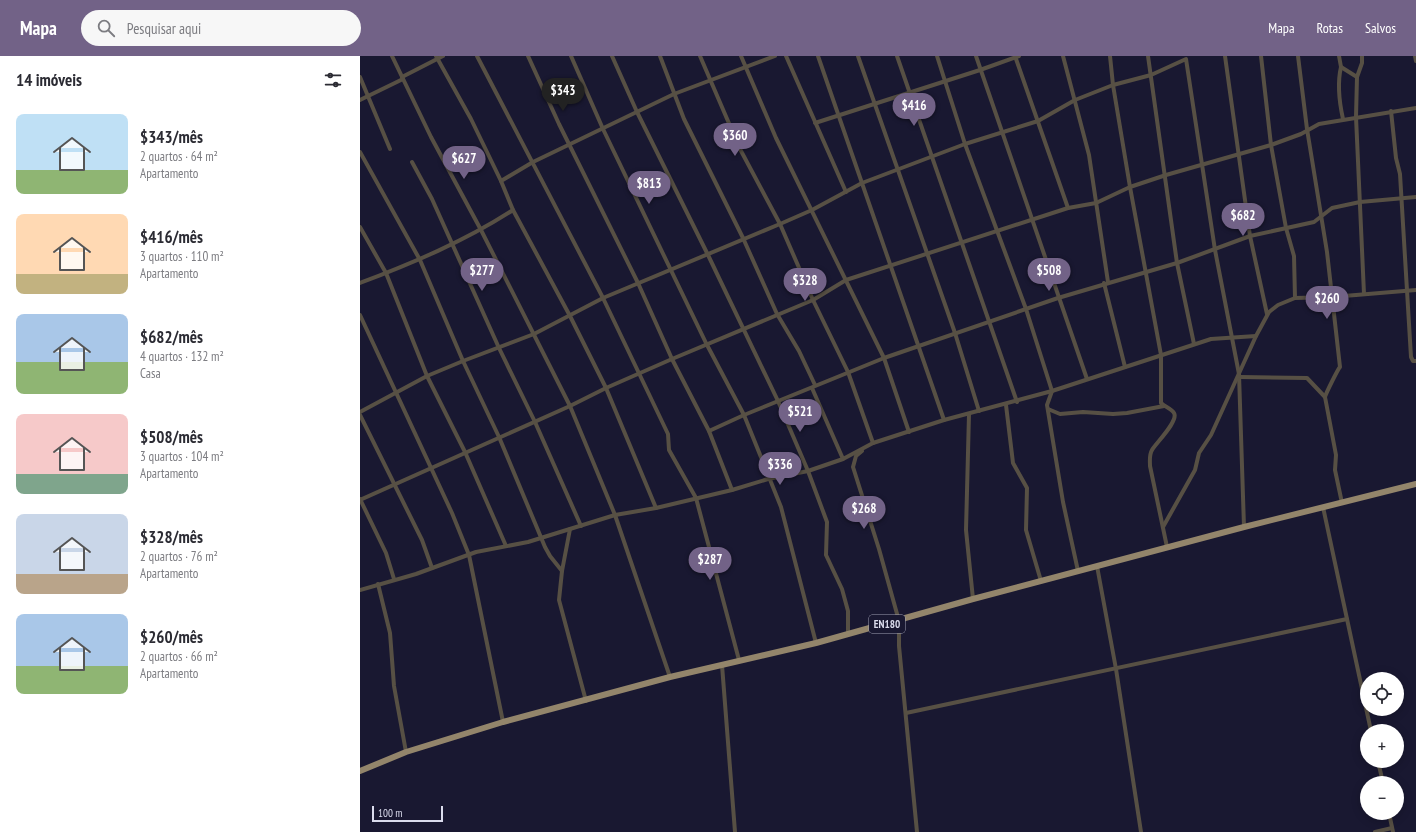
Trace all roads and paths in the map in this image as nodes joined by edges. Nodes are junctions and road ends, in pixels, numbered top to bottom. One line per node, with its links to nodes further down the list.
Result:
1 (392, 56): 36 (street)
2 (443, 56): 27 (street)
3 (477, 56): 65 (street)
4 (528, 56): 57 (street)
5 (571, 56): 54 (street)
6 (612, 56): 48 (street)
7 (660, 56): 41 (street)
8 (700, 56): 37 (street)
9 (740, 56): 31 (street)
10 (775, 56): 31 (street)
11 (786, 56): 53 (street)
12 (818, 56): 49 (street)
13 (858, 56): 45 (street)
14 (897, 56): 40 (street)
15 (937, 56): 38 (street)
16 (976, 56): 32 (street)
17 (1017, 56): 32 (street); 52 (street)
18 (1063, 56): 44 (street)
19 (1110, 56): 39 (street)
20 (1148, 56): 33 (street)
21 (1225, 56): 63 (street)
22 (1261, 56): 59 (street)
23 (1298, 56): 55 (street)
24 (1339, 56): 30 (street)
25 (1362, 56): 35 (street)
26 (1415, 56): 29 (street)
27 (436, 57): 36 (street); 69 (street)
28 (1186, 58): 33 (street); 66 (street)
29 (1416, 61)
30 (1341, 67): 35 (street); 51 (street)
31 (745, 69): 37 (street); 79 (street)
32 (980, 70): 38 (street); 56 (street)
33 (1151, 75): 39 (street); 68 (street)
34 (360, 77): 42 (street)
35 (1357, 77): 50 (street)
36 (402, 78): 42 (street); 85 (street)
37 (709, 80): 41 (street); 82 (street)
38 (945, 80): 40 (street); 58 (street)
39 (1113, 84): 44 (street); 71 (street)
40 (910, 92): 45 (street); 62 (street)
41 (674, 94): 48 (street); 88 (street)
42 (368, 96): 43 (street); 60 (street)
43 (360, 100)
44 (1075, 100): 52 (street); 76 (street)
45 (874, 103): 49 (street); 67 (street)
46 (1416, 108): 47 (street)
47 (1391, 111): 50 (street); 74 (street)
48 (637, 112): 54 (street); 93 (street)
49 (839, 115): 53 (street); 70 (street)
50 (1356, 117): 51 (street); 75 (street)
51 (1343, 119): 55 (street)
52 (1038, 121): 56 (street); 77 (street)
53 (815, 123): 72 (street)
54 (603, 129): 57 (street); 97 (street)
55 (1307, 129): 59 (street); 80 (street)
56 (1001, 133): 58 (street); 81 (street)
57 (570, 144): 65 (street); 103 (street)
58 (965, 144): 62 (street); 86 (street)
59 (1271, 145): 63 (street); 84 (street)
60 (390, 149)
61 (360, 152): 94 (street)
62 (933, 156): 67 (street); 89 (street)
63 (1238, 156): 66 (street); 87 (street)
64 (412, 162): 90 (street)
65 (533, 162): 69 (street); 108 (street)
66 (1202, 166): 68 (street); 91 (street)
67 (896, 169): 70 (street); 92 (street)
68 (1166, 175): 71 (street); 95 (street)
69 (501, 181): 78 (street)
70 (862, 183): 72 (street); 96 (street)
71 (1130, 187): 76 (street); 98 (street)
72 (846, 192): 79 (street)
73 (1416, 197): 74 (street)
74 (1400, 199): 75 (street); 104 (street)
75 (1360, 202): 80 (street); 106 (street)
76 (1096, 203): 77 (street); 101 (street)
77 (1068, 208): 81 (street)
78 (513, 210): 85 (street); 116 (street)
79 (812, 210): 82 (street); 100 (street)
80 (1321, 218): 84 (street); 107 (street)
81 (1033, 220): 86 (street); 109 (street)
82 (780, 224): 88 (street); 111 (street)
83 (360, 227): 99 (street)
84 (1286, 228): 87 (street); 110 (street)
85 (481, 230): 90 (street); 120 (street)
86 (997, 232): 89 (street); 112 (street)
87 (1250, 236): 91 (street); 114 (street)
88 (743, 238): 93 (street); 113 (street)
89 (962, 242): 92 (street); 117 (street)
90 (451, 244): 94 (street); 126 (street)
91 (1215, 250): 95 (street); 121 (street)
92 (926, 253): 96 (street); 119 (street)
93 (708, 255): 97 (street); 118 (street)
94 (420, 260): 99 (street); 130 (street)
95 (1177, 263): 98 (street); 124 (street)
96 (891, 265): 100 (street); 125 (street)
97 (672, 270): 103 (street); 123 (street)
98 (1146, 271): 101 (street); 127 (street)
99 (386, 273): 102 (street); 135 (street)
100 (846, 280): 111 (street); 128 (street)
101 (1106, 282): 109 (street); 132 (street)
102 (360, 283)
103 (638, 283): 108 (street); 129 (street)
104 (1406, 290): 105 (street); 106 (street); 131 (street)
105 (1416, 290)
106 (1364, 294): 107 (street)
107 (1332, 297): 110 (street); 142 (street)
108 (602, 298): 116 (street); 134 (street)
109 (1058, 298): 112 (street); 137 (street)
110 (1295, 298): 114 (street)
111 (813, 300): 113 (street); 133 (street)
112 (1026, 309): 117 (street); 140 (street)
113 (777, 314): 118 (street); 138 (street)
114 (1267, 314): 122 (street)
115 (360, 315): 141 (street)
116 (570, 316): 120 (street); 139 (street)
117 (989, 320): 119 (street); 144 (street)
118 (743, 330): 123 (street); 143 (street)
119 (955, 333): 125 (street); 149 (street)
120 (534, 334): 126 (street); 146 (street)
121 (1231, 336): 122 (street); 124 (street); 136 (street)
122 (1256, 336): 136 (street)
123 (706, 343): 129 (street); 152 (street)
124 (1194, 344): 127 (street)
125 (918, 346): 128 (street); 153 (street)
126 (499, 348): 130 (street); 154 (street)
127 (1161, 356): 132 (street); 147 (street)
128 (884, 358): 133 (street); 156 (street)
129 (672, 359): 134 (street); 155 (street)
130 (463, 360): 135 (street); 157 (street)
131 (1416, 362)
132 (1124, 367): 137 (street)
133 (848, 372): 138 (street); 158 (street)
134 (638, 374): 139 (street); 168 (street)
135 (427, 376): 141 (street); 160 (street)
136 (1239, 376): 142 (street); 175 (street); 176 (street)
137 (1087, 379): 140 (street)
138 (813, 387): 143 (street); 161 (street)
139 (606, 388): 146 (street); 172 (street)
140 (1052, 391): 144 (street); 148 (street)
141 (394, 392): 150 (street); 162 (street)
142 (1325, 397): 170 (street)
143 (778, 401): 152 (street); 163 (street)
144 (1017, 402): 145 (street)
145 (1006, 405): 149 (street); 187 (street)
146 (570, 406): 154 (street); 173 (street)
147 (1164, 406): 148 (street); 175 (street)
148 (1048, 409): 184 (street)
149 (979, 411): 151 (street)
150 (360, 413): 166 (street)
151 (968, 414): 153 (street); 190 (street)
152 (744, 415): 155 (street); 164 (street)
153 (944, 420): 156 (street)
154 (535, 422): 157 (street); 174 (street)
155 (709, 431): 167 (street)
156 (909, 432): 158 (street)
157 (499, 437): 160 (street); 178 (street)
158 (873, 443): 159 (street)
159 (866, 446): 161 (street); 192 (street)
160 (465, 452): 162 (street); 179 (street)
161 (843, 459): 163 (street)
162 (430, 468): 166 (street); 181 (street)
163 (808, 471): 164 (street); 193 (street)
164 (768, 479): 167 (street); 194 (street)
165 (1416, 484): 170 (main road, EN180)
166 (396, 485): 169 (street); 183 (street)
167 (732, 490): 168 (street)
168 (696, 498): 172 (street); 195 (street)
169 (360, 500): 186 (street)
170 (1342, 503): 171 (main road, EN180)
171 (1323, 507): 176 (main road, EN180); 191 (street)
172 (656, 508): 173 (street)
173 (615, 515): 174 (street); 198 (street)
174 (580, 526): 177 (street)
175 (1163, 527): 180 (street)
176 (1244, 527): 180 (main road, EN180)
177 (570, 530): 178 (street); 185 (street)
178 (542, 538): 179 (street); 185 (street)
179 (506, 546): 181 (street)
180 (1168, 547): 182 (main road, EN180)
181 (469, 555): 183 (street); 201 (street)
182 (1097, 566): 184 (main road, EN180); 197 (street)
183 (432, 568): 186 (street)
184 (1078, 571): 187 (main road, EN180)
185 (562, 572): 199 (street)
186 (394, 579): 188 (street)
187 (1041, 581): 190 (main road, EN180)
188 (378, 584): 189 (street); 203 (street)
189 (360, 590)
190 (973, 599): 192 (main road, EN180)
191 (1347, 620): 197 (street); 202 (street)
192 (899, 621): 193 (main road, EN180); 200 (street)
193 (848, 634): 194 (main road, EN180)
194 (816, 643): 195 (main road, EN180)
195 (739, 660): 196 (main road, EN180)
196 (722, 665): 198 (main road, EN180); 207 (street)
197 (1116, 669): 200 (street); 209 (street)
198 (670, 677): 199 (main road, EN180)
199 (586, 701): 201 (main road, EN180)
200 (906, 713): 208 (street)
201 (503, 722): 203 (main road, EN180)
202 (1370, 724)
203 (406, 752): 204 (main road, EN180)
204 (360, 772)
205 (1391, 820): 206 (street)
206 (1393, 830): 210 (street)
207 (735, 832)
208 (917, 832)
209 (1141, 832)
210 (1375, 832)

